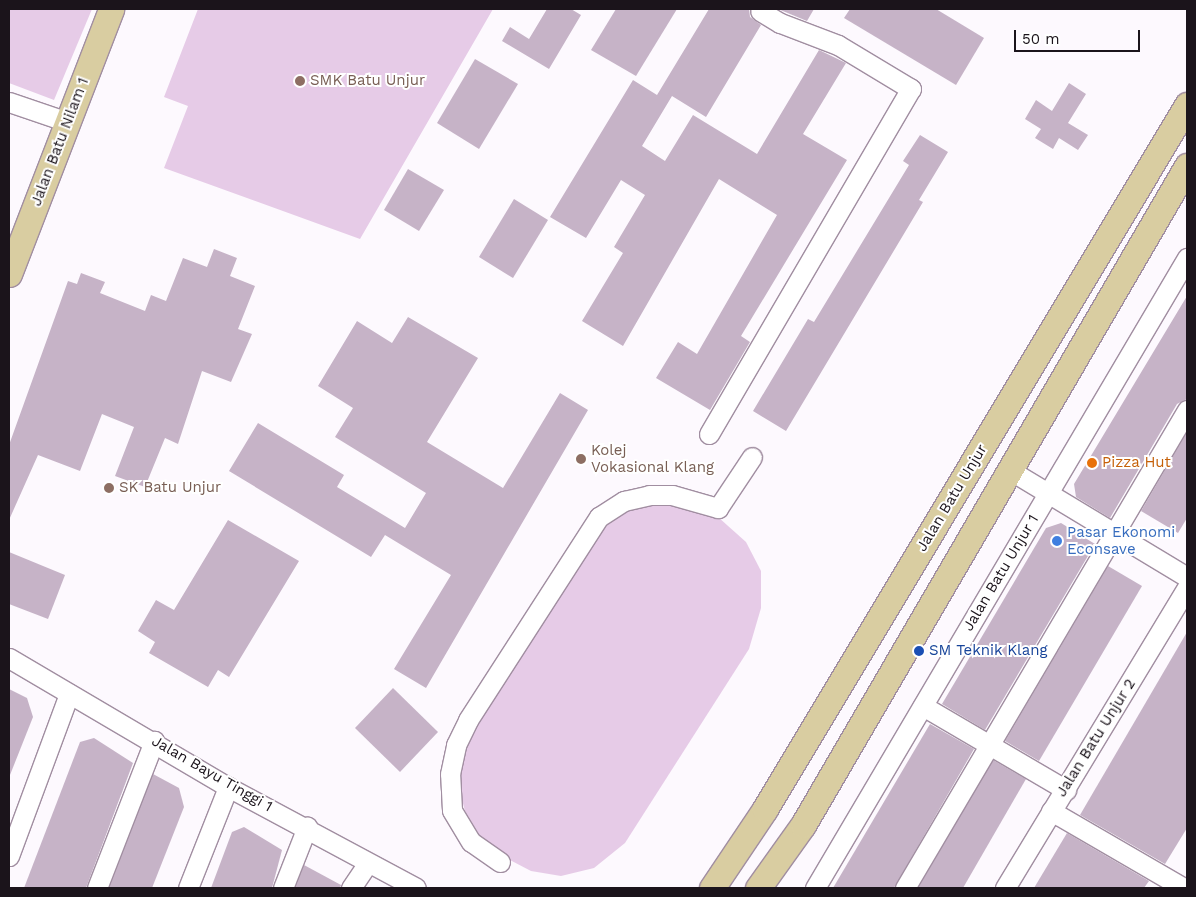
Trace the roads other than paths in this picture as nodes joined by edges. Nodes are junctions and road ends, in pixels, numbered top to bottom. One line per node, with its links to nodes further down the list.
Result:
1 (111, 9): 5 (main road, Jalan Batu Nilam 1)
2 (760, 11): 10 (street)
3 (9, 102): 5 (street)
4 (1187, 105): 13 (main road, Jalan Batu Unjur)
5 (68, 122): 8 (main road, Jalan Batu Nilam 1)
6 (1187, 166): 12 (main road)
7 (1187, 258): 14 (street, Jalan Batu Unjur 1)
8 (9, 274)
9 (1187, 410): 15 (street)
10 (709, 434)
11 (752, 457): 28 (street)
12 (1008, 470): 13 (main road); 14 (street); 37 (main road)
13 (962, 481): 36 (main road, Jalan Batu Unjur)
14 (1048, 494): 15 (street); 20 (street, Jalan Batu Unjur 1)
15 (1113, 533): 16 (street); 22 (street)
16 (1187, 577)
17 (1187, 588): 24 (street, Jalan Batu Unjur 2)
18 (9, 658): 19 (street, Jalan Bayu Tinggi 1)
19 (69, 694): 21 (street, Jalan Bayu Tinggi 1); 27 (street)
20 (923, 706): 22 (street); 38 (street, Jalan Batu Unjur 1)
21 (154, 741): 23 (street, Jalan Bayu Tinggi 1); 31 (street)
22 (988, 746): 24 (street); 39 (street)
23 (228, 787): 26 (street, Jalan Bayu Tinggi 1); 32 (street)
24 (1066, 790): 25 (street, Jalan Batu Unjur 2)
25 (1051, 811): 40 (street, Jalan Batu Unjur 2); 41 (street)
26 (308, 827): 29 (street, Jalan Bayu Tinggi 1); 33 (street)
27 (9, 856)
28 (500, 862)
29 (367, 864): 34 (street); 35 (street, Jalan Bayu Tinggi 1)
30 (1187, 881): 41 (street)
31 (97, 888)
32 (188, 888)
33 (283, 888)
34 (351, 888)
35 (416, 888)
36 (712, 888)
37 (758, 888)
38 (814, 888)
39 (905, 888)
40 (1005, 888)
41 (1183, 888)

